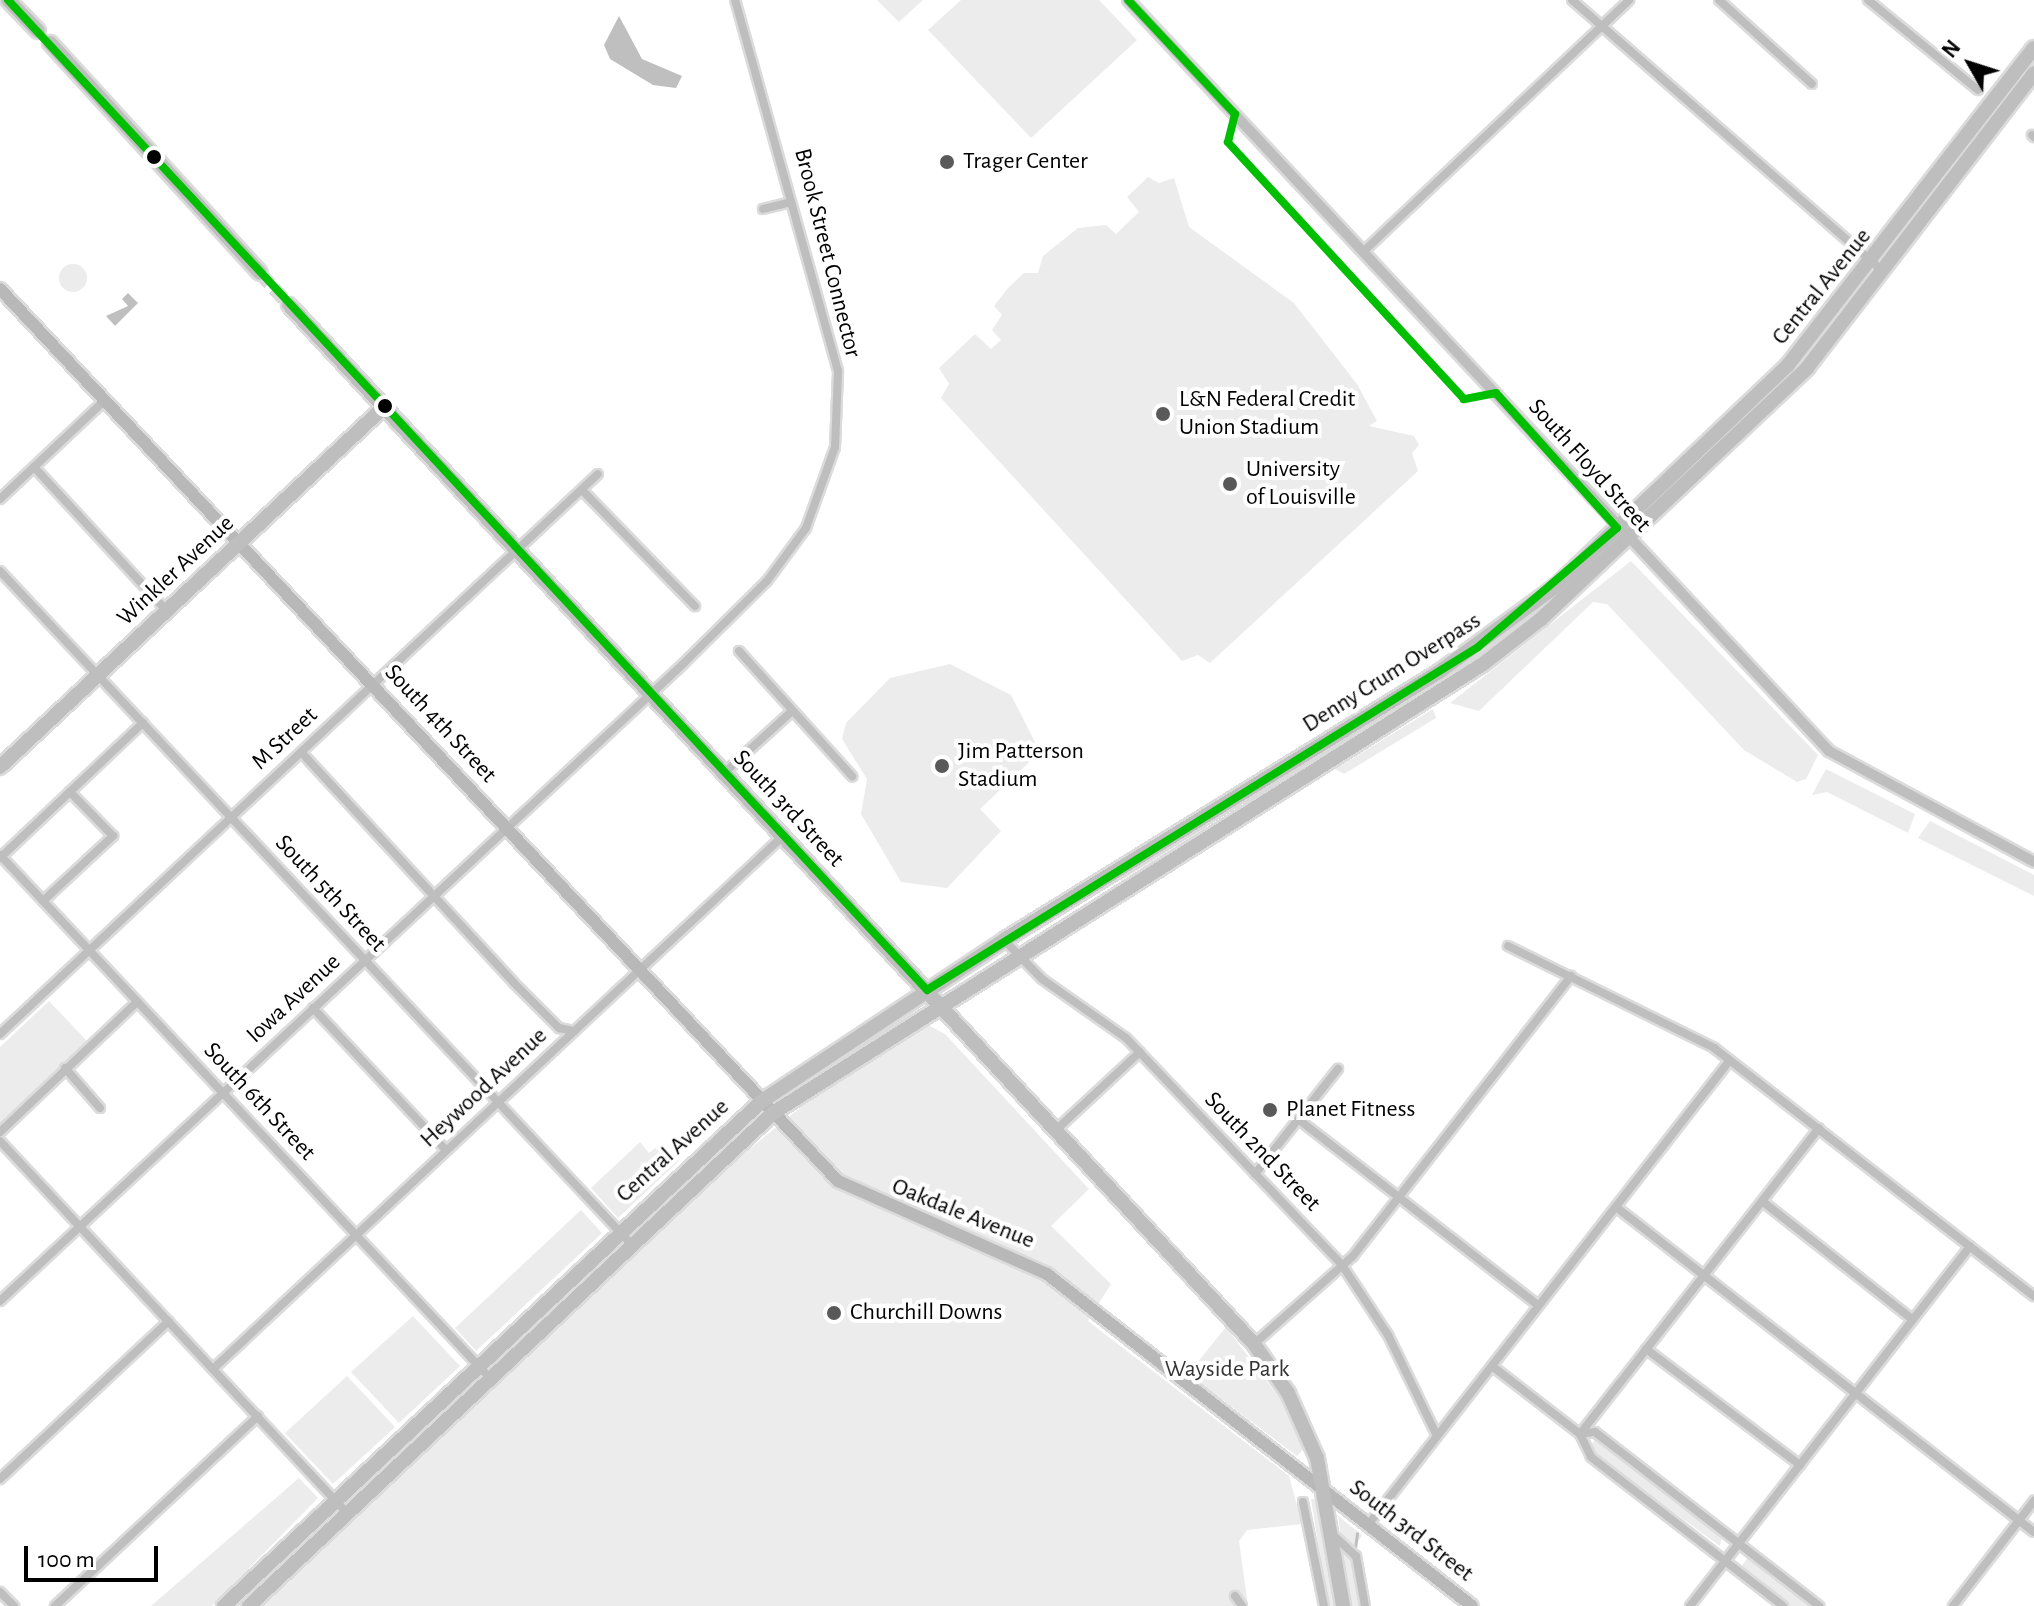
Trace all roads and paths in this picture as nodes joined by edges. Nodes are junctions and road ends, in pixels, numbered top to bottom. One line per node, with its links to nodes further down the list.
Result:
1 (735, 0): 15 (street, Brook Street Connector)
2 (1128, 0): 17 (street, South Floyd Street)
3 (1572, 0): 8 (street)
4 (1629, 0): 8 (street)
5 (1719, 0): 13 (street)
6 (1868, 0): 14 (street)
7 (19, 3): 9 (main road)
8 (1602, 28): 17 (street); 18 (street)
9 (38, 31)
10 (50, 43): 20 (main road)
11 (2034, 48): 18 (main road, Central Avenue)
12 (2034, 73): 19 (main road, Central Avenue)
13 (1812, 84)
14 (1978, 90)
15 (791, 202): 16 (street); 39 (street, Brook Street Connector)
16 (763, 209)
17 (1364, 251): 29 (street, South Floyd Street)
18 (1871, 262): 19 (street); 29 (main road, Central Avenue)
19 (1884, 272): 30 (main road, Central Avenue)
20 (260, 273)
21 (0, 289): 23 (main road, South 4th Street)
22 (289, 305): 24 (main road, South 3rd Street)
23 (105, 400): 25 (street); 31 (main road, South 4th Street)
24 (383, 408): 31 (main road, Winkler Avenue); 32 (main road, South 3rd Street)
25 (34, 467): 28 (street); 35 (street)
26 (598, 474): 27 (street, M Street)
27 (582, 490): 32 (street, M Street); 34 (street)
28 (0, 499)
29 (1617, 528): 30 (street, South Floyd Street); 47 (main road, Denny Crum Overpass)
30 (1628, 541): 49 (main road, Denny Crum Overpass); 53 (street, South Floyd Street)
31 (239, 542): 35 (main road, Winkler Avenue); 38 (main road, South 4th Street)
32 (516, 551): 38 (street, M Street); 39 (main road, South 3rd Street)
33 (0, 571): 37 (street, South 5th Street)
34 (695, 606)
35 (167, 611): 37 (main road, Winkler Avenue)
36 (739, 651): 40 (street)
37 (98, 676): 41 (street, South 5th Street); 43 (main road, Winkler Avenue)
38 (374, 685): 42 (street, M Street); 50 (main road, South 4th Street)
39 (649, 693): 44 (main road, South 3rd Street); 50 (street, Iowa Avenue)
40 (791, 712): 44 (street); 45 (street)
41 (143, 723): 46 (street); 48 (street, South 5th Street)
42 (301, 752): 48 (street, M Street); 54 (street)
43 (0, 767)
44 (724, 773): 51 (main road, South 3rd Street)
45 (852, 776)
46 (70, 792): 52 (street); 55 (street)
47 (1215, 809): 56 (main road, Central Avenue)
48 (231, 817): 58 (street, M Street); 60 (street, South 5th Street)
49 (1235, 817): 59 (main road, Central Avenue)
50 (507, 827): 54 (street, Iowa Avenue); 61 (main road, South 4th Street)
51 (783, 836): 61 (street, Heywood Avenue); 63 (main road, South 3rd Street)
52 (0, 856): 55 (street, South 6th Street)
53 (2034, 862)
54 (433, 894): 60 (street, Iowa Avenue); 67 (street)
55 (43, 901): 58 (street, South 6th Street)
56 (1004, 940): 59 (street, South 2nd Street); 63 (main road, Central Avenue)
57 (1508, 946): 62 (street)
58 (89, 951): 64 (street, South 6th Street); 68 (street, M Street)
59 (1016, 954): 65 (main road, Central Avenue); 69 (street, South 2nd Street)
60 (365, 960): 66 (street, Iowa Avenue); 74 (street, South 5th Street)
61 (641, 969): 67 (street, Heywood Avenue); 75 (main road, South 4th Street)
62 (1571, 976): 70 (street); 86 (street)
63 (927, 990): 65 (main road, South 3rd Street); 75 (main road, Central Avenue)
64 (137, 1002): 71 (street); 73 (street, South 6th Street)
65 (940, 1003): 77 (main road, Central Avenue); 80 (main road, South 3rd Street)
66 (313, 1008): 73 (street, Iowa Avenue); 83 (street)
67 (574, 1031): 74 (street, Heywood Avenue)
68 (0, 1034)
69 (1140, 1052): 80 (street); 84 (street, South 2nd Street)
70 (1730, 1060): 79 (street); 88 (street)
71 (65, 1068): 76 (street); 81 (street)
72 (1338, 1069): 78 (street)
73 (223, 1093): 89 (street, Iowa Avenue); 91 (street, South 6th Street)
74 (498, 1101): 83 (street, Heywood Avenue); 90 (street, South 5th Street)
75 (762, 1101): 77 (main road, South 4th Street); 90 (main road, Central Avenue)
76 (100, 1108)
77 (773, 1113): 85 (main road, South 4th Street); 92 (main road, Central Avenue)
78 (1298, 1119): 84 (street); 86 (street)
79 (1819, 1128): 87 (street); 93 (street)
80 (1057, 1129): 101 (main road, South 3rd Street)
81 (0, 1132)
82 (0, 1141): 89 (street)
83 (446, 1150): 91 (street, Heywood Avenue)
84 (1255, 1174): 94 (street, South 2nd Street)
85 (847, 1189): 113 (main road, Oakdale Avenue)
86 (1399, 1196): 94 (street); 98 (street)
87 (1762, 1201): 95 (street); 99 (street)
88 (1616, 1207): 95 (street); 98 (street)
89 (80, 1226): 97 (street, Iowa Avenue); 100 (street)
90 (618, 1230): 92 (street, South 5th Street); 103 (main road, Central Avenue)
91 (356, 1235): 103 (street, South 6th Street); 105 (street, Heywood Avenue)
92 (631, 1244): 106 (main road, Central Avenue)
93 (1970, 1246): 96 (street); 99 (street)
94 (1342, 1265): 101 (street); 110 (street, South 2nd Street)
95 (1705, 1274): 102 (street); 107 (street)
96 (2034, 1296)
97 (0, 1301)
98 (1538, 1305): 104 (street)
99 (1912, 1319): 107 (street)
100 (169, 1321): 105 (street); 112 (street)
101 (1254, 1344): 113 (main road, South 3rd Street)
102 (1646, 1349): 109 (street); 111 (street)
103 (476, 1363): 106 (street, South 6th Street); 114 (main road, Central Avenue)
104 (1492, 1366): 109 (street); 110 (street)
105 (213, 1369): 108 (street)
106 (489, 1377): 117 (main road, Central Avenue)
107 (1856, 1393): 111 (street); 118 (street)
108 (258, 1416): 114 (street); 127 (street)
109 (1580, 1434): 122 (street); 123 (street)
110 (1437, 1436): 119 (street)
111 (1800, 1465): 122 (street)
112 (0, 1479)
113 (1324, 1491): 119 (main road, South 3rd Street); 121 (main road, South 3rd Street)
114 (334, 1498): 117 (street); 128 (main road, Central Avenue)
115 (2034, 1501): 118 (street)
116 (1303, 1502): 131 (street)
117 (345, 1511): 129 (main road, Central Avenue)
118 (2019, 1520): 120 (street); 138 (street)
119 (1368, 1525): 134 (main road, South 3rd Street)
120 (2034, 1532)
121 (1332, 1534): 132 (main road, South 3rd Street); 133 (street)
122 (1739, 1543): 123 (street); 137 (street)
123 (1725, 1561): 135 (street); 136 (street)
124 (0, 1592): 126 (street)
125 (1235, 1596): 130 (street)
126 (14, 1606)
127 (55, 1606)
128 (224, 1606)
129 (249, 1606)
130 (1242, 1606)
131 (1324, 1606)
132 (1343, 1606)
133 (1365, 1606)
134 (1472, 1606)
135 (1690, 1606)
136 (1783, 1606)
137 (1819, 1606)
138 (1953, 1606)

